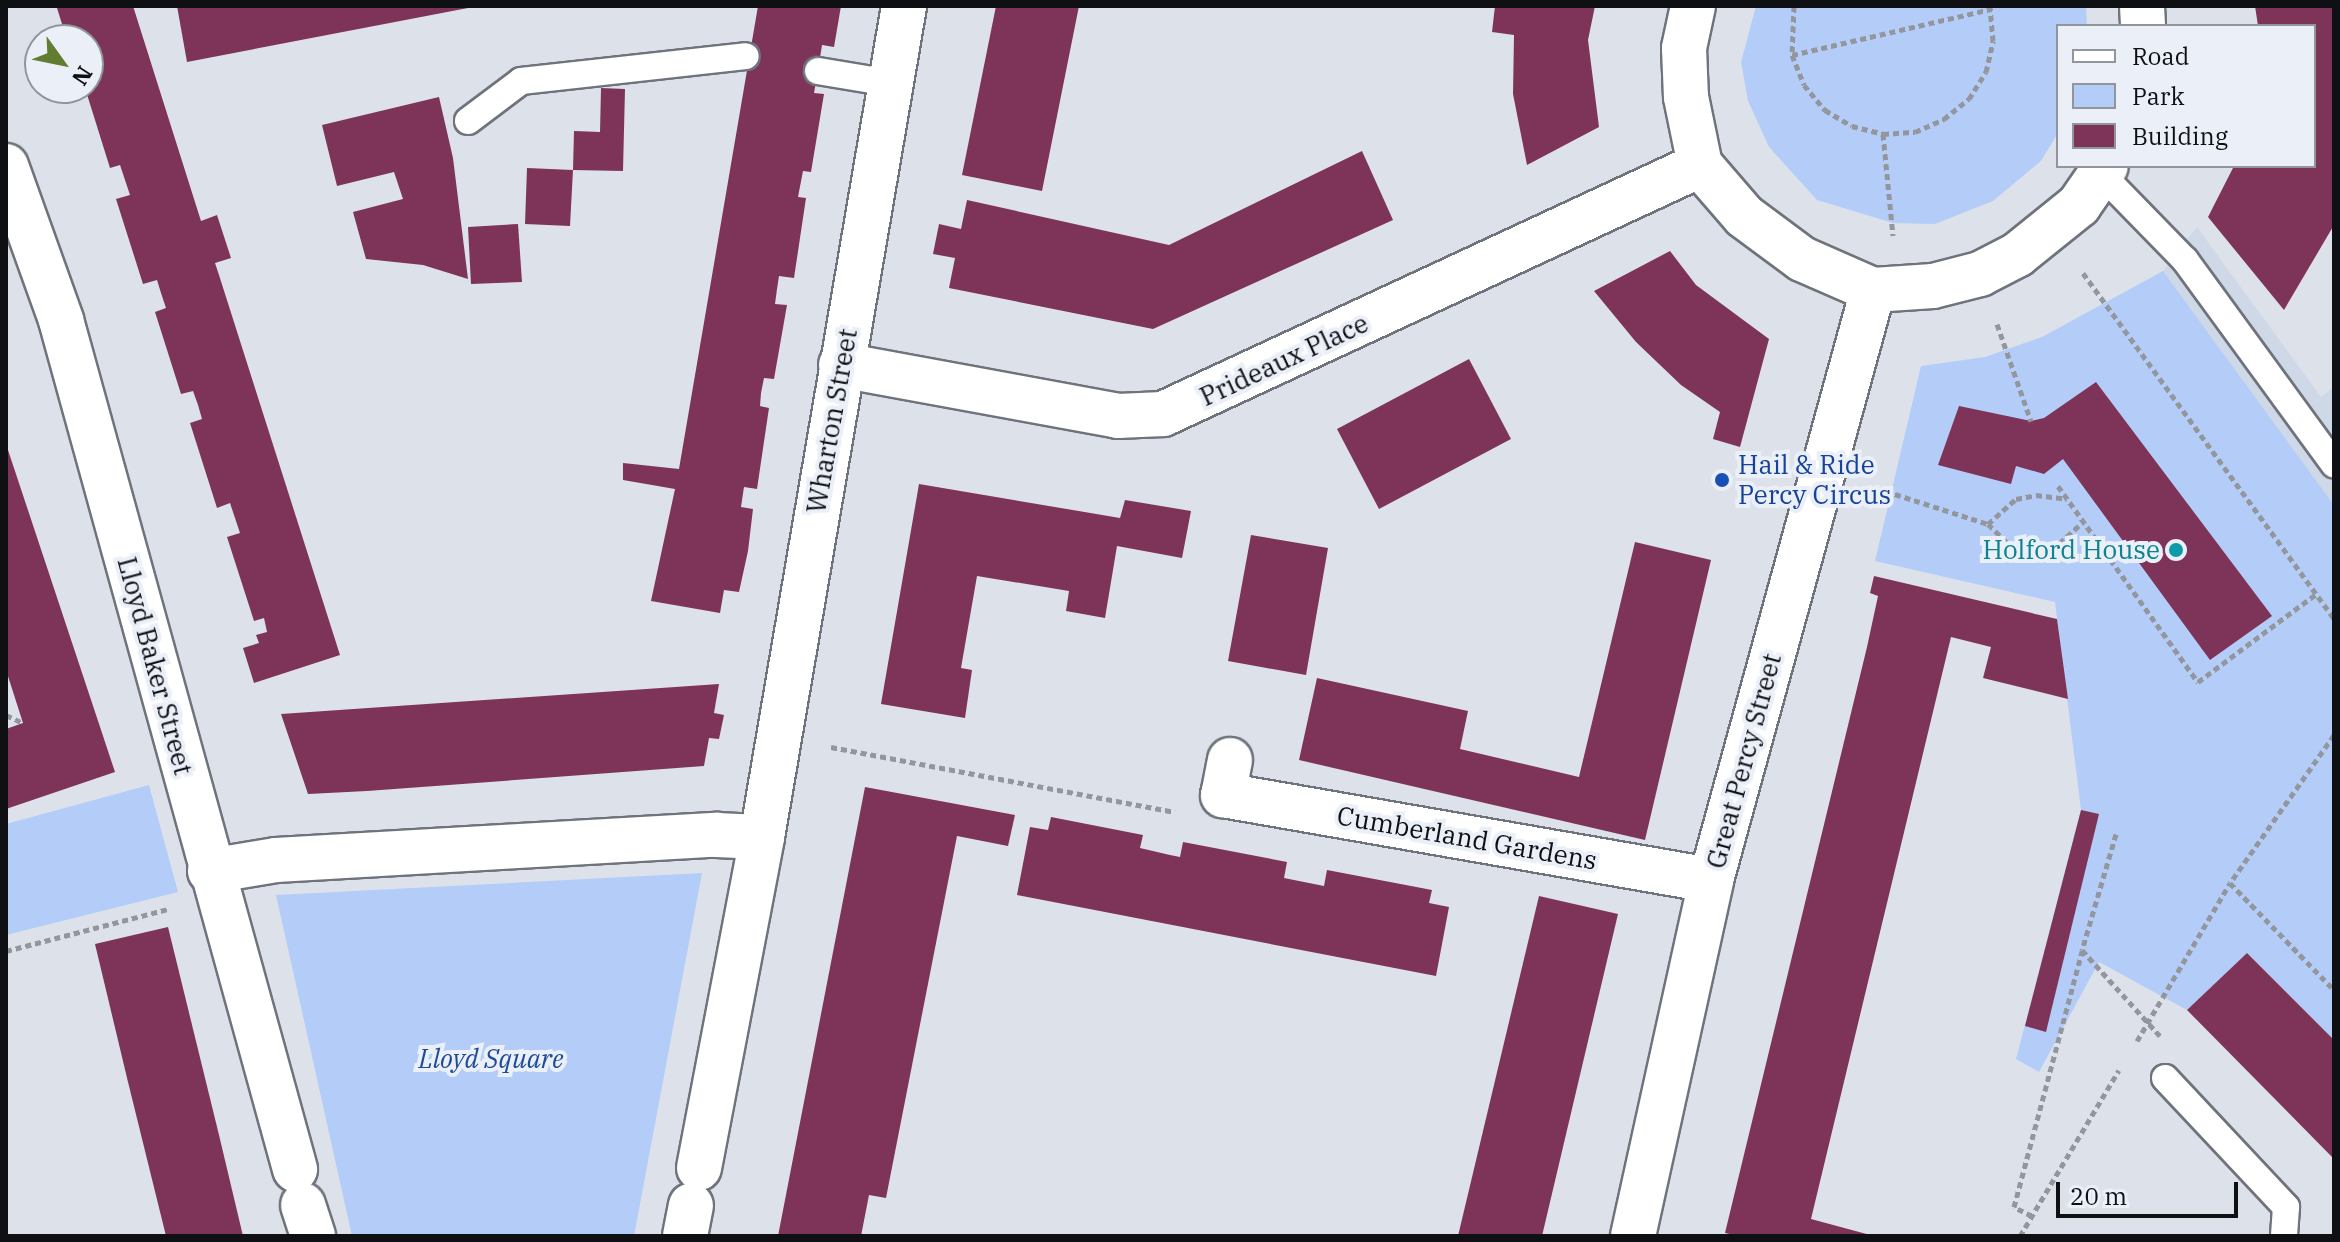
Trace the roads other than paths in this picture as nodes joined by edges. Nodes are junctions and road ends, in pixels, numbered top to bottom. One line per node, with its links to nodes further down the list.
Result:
1 (904, 6): 5 (street, Wharton Street)
2 (1693, 6): 7 (street)
3 (746, 56): 6 (lane)
4 (818, 71): 5 (lane)
5 (890, 83): 11 (street, Wharton Street)
6 (468, 121)
7 (1700, 165): 10 (street); 11 (street, Prideaux Place)
8 (6, 166): 16 (street, Lloyd Baker Street)
9 (2104, 171): 10 (street); 12 (lane)
10 (1884, 290): 15 (street, Great Percy Street)
11 (841, 365): 14 (street, Wharton Street)
12 (2334, 464)
13 (1226, 778): 15 (street, Cumberland Gardens)
14 (762, 837): 16 (street); 19 (street)
15 (1711, 880): 20 (street, Great Percy Street)
16 (214, 883): 18 (street, Lloyd Baker Street)
17 (2165, 1078): 21 (lane)
18 (304, 1203)
19 (692, 1204)
20 (1633, 1236)
21 (2284, 1236)

